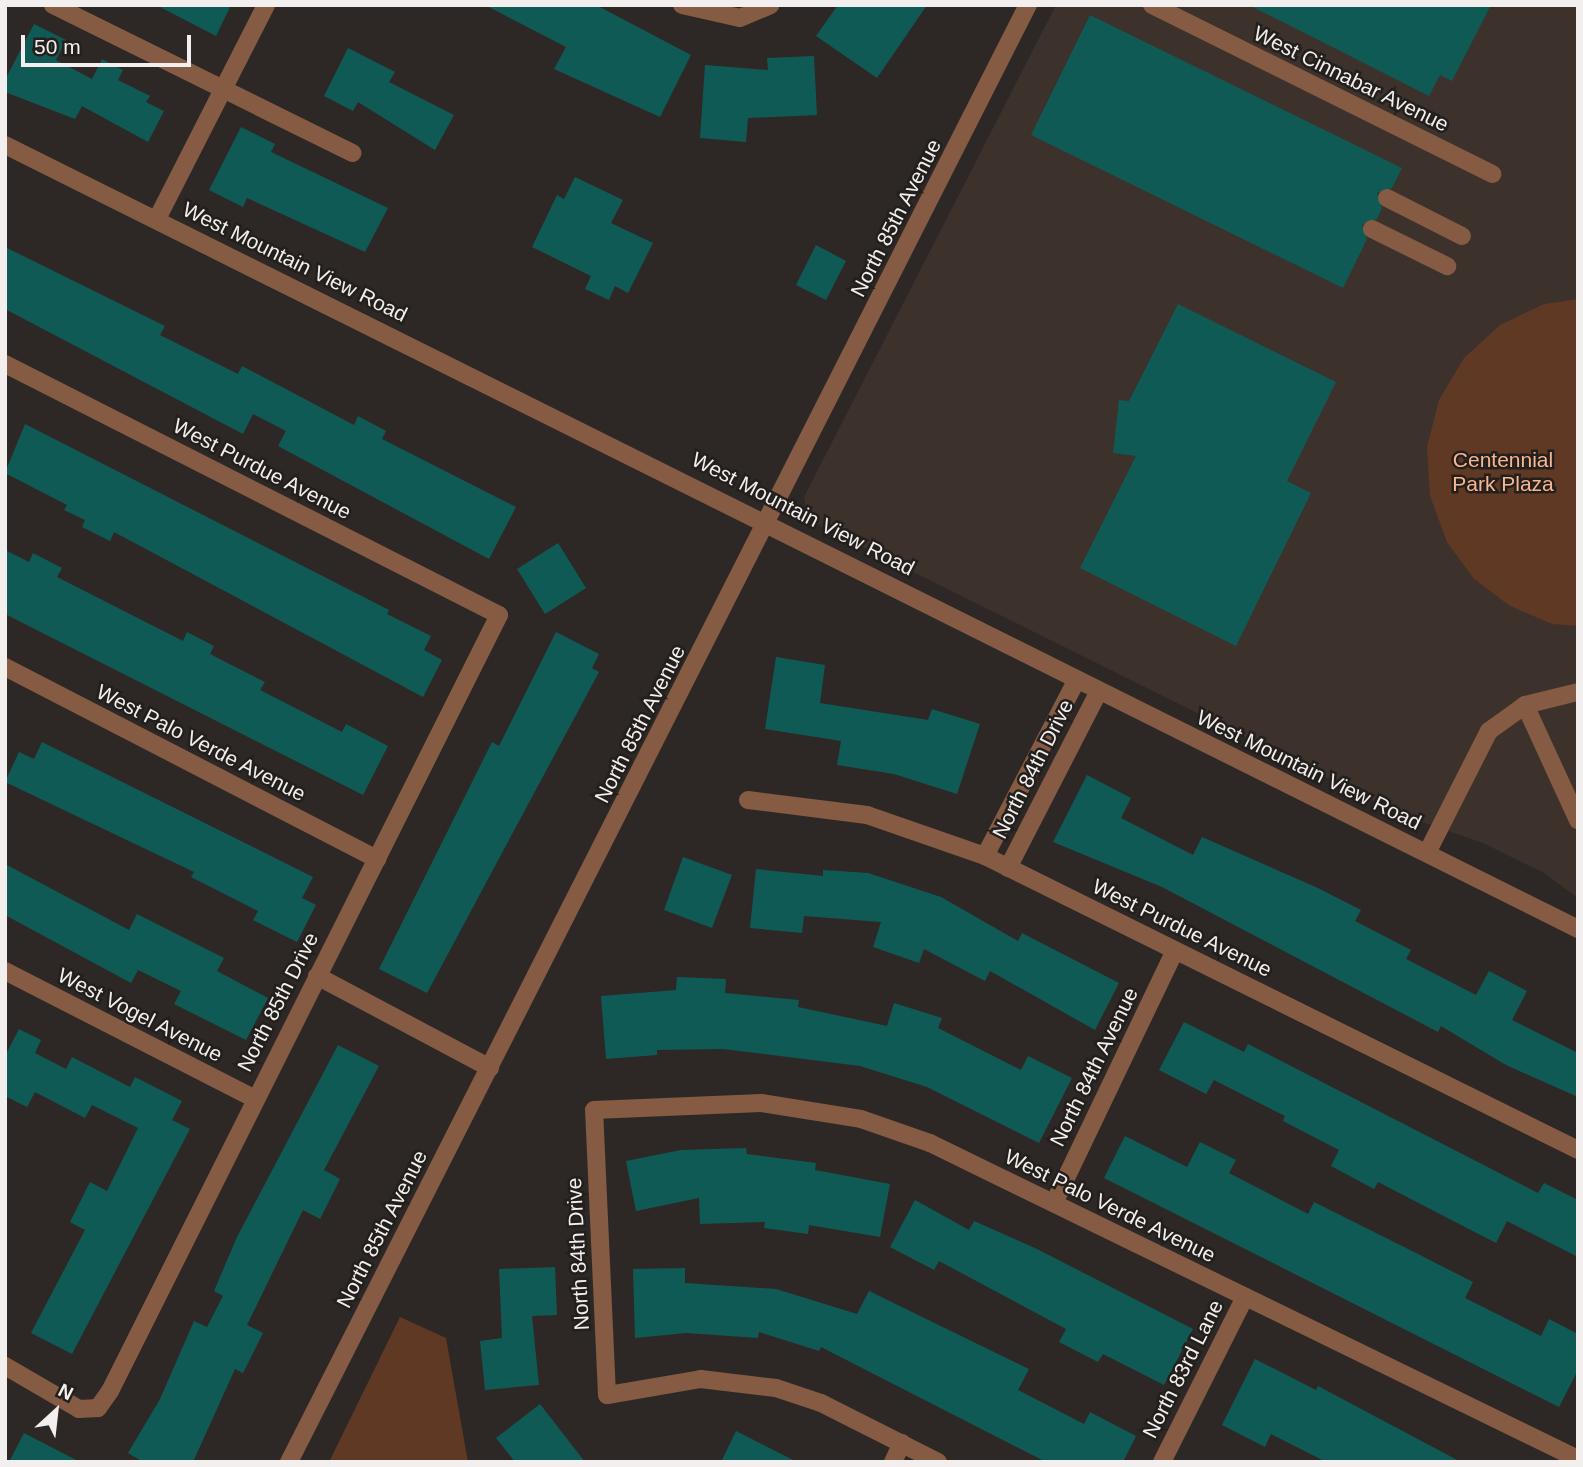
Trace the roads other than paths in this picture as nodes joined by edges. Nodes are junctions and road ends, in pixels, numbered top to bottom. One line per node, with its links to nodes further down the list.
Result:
1 (53, 5): 7 (street)
2 (266, 5): 7 (street)
3 (682, 5): 4 (street)
4 (770, 5)
5 (1028, 5): 17 (street, North 85th Avenue)
6 (1152, 5): 10 (street, West Cinnabar Avenue)
7 (223, 89): 9 (street); 12 (street)
8 (5, 145): 12 (street, West Mountain View Road)
9 (352, 153)
10 (1492, 174)
11 (1387, 198): 14 (street)
12 (157, 219): 17 (street, West Mountain View Road)
13 (1372, 229): 15 (street)
14 (1462, 236)
15 (1447, 266)
16 (5, 364): 18 (street, West Purdue Avenue)
17 (769, 522): 20 (street, West Mountain View Road); 36 (street, North 85th Avenue)
18 (499, 615): 30 (street, North 85th Drive)
19 (5, 667): 30 (street, West Palo Verde Avenue)
20 (1077, 679): 21 (street, West Mountain View Road); 24 (street, North 84th Drive)
21 (1099, 691): 25 (street, North 84th Drive); 28 (street, West Mountain View Road)
22 (1576, 697): 23 (street)
23 (1525, 705): 27 (street); 28 (street)
24 (1040, 749): 25 (street); 29 (street, North 84th Drive)
25 (1063, 760): 31 (street, North 84th Drive)
26 (748, 800): 29 (street, West Purdue Avenue)
27 (1578, 820)
28 (1427, 853): 32 (street, West Mountain View Road)
29 (985, 856): 31 (street, West Purdue Avenue)
30 (377, 859): 35 (street, North 85th Drive)
31 (1008, 868): 33 (street, West Purdue Avenue)
32 (1578, 929)
33 (1175, 950): 39 (street, West Purdue Avenue); 40 (street, North 84th Avenue)
34 (5, 971): 37 (street, West Vogel Avenue)
35 (317, 976): 36 (street); 37 (street, North 85th Drive)
36 (490, 1068): 45 (street, North 85th Avenue)
37 (254, 1099): 42 (street, North 85th Drive)
38 (594, 1110): 40 (street, West Palo Verde Avenue); 43 (street, North 84th Drive)
39 (1578, 1150)
40 (1054, 1203): 41 (street, West Palo Verde Avenue)
41 (1245, 1297): 44 (street, West Palo Verde Avenue); 48 (street, North 83rd Lane)
42 (5, 1366)
43 (902, 1444): 46 (street); 47 (street)
44 (1578, 1459)
45 (289, 1462)
46 (893, 1462)
47 (938, 1462)
48 (1162, 1462)

